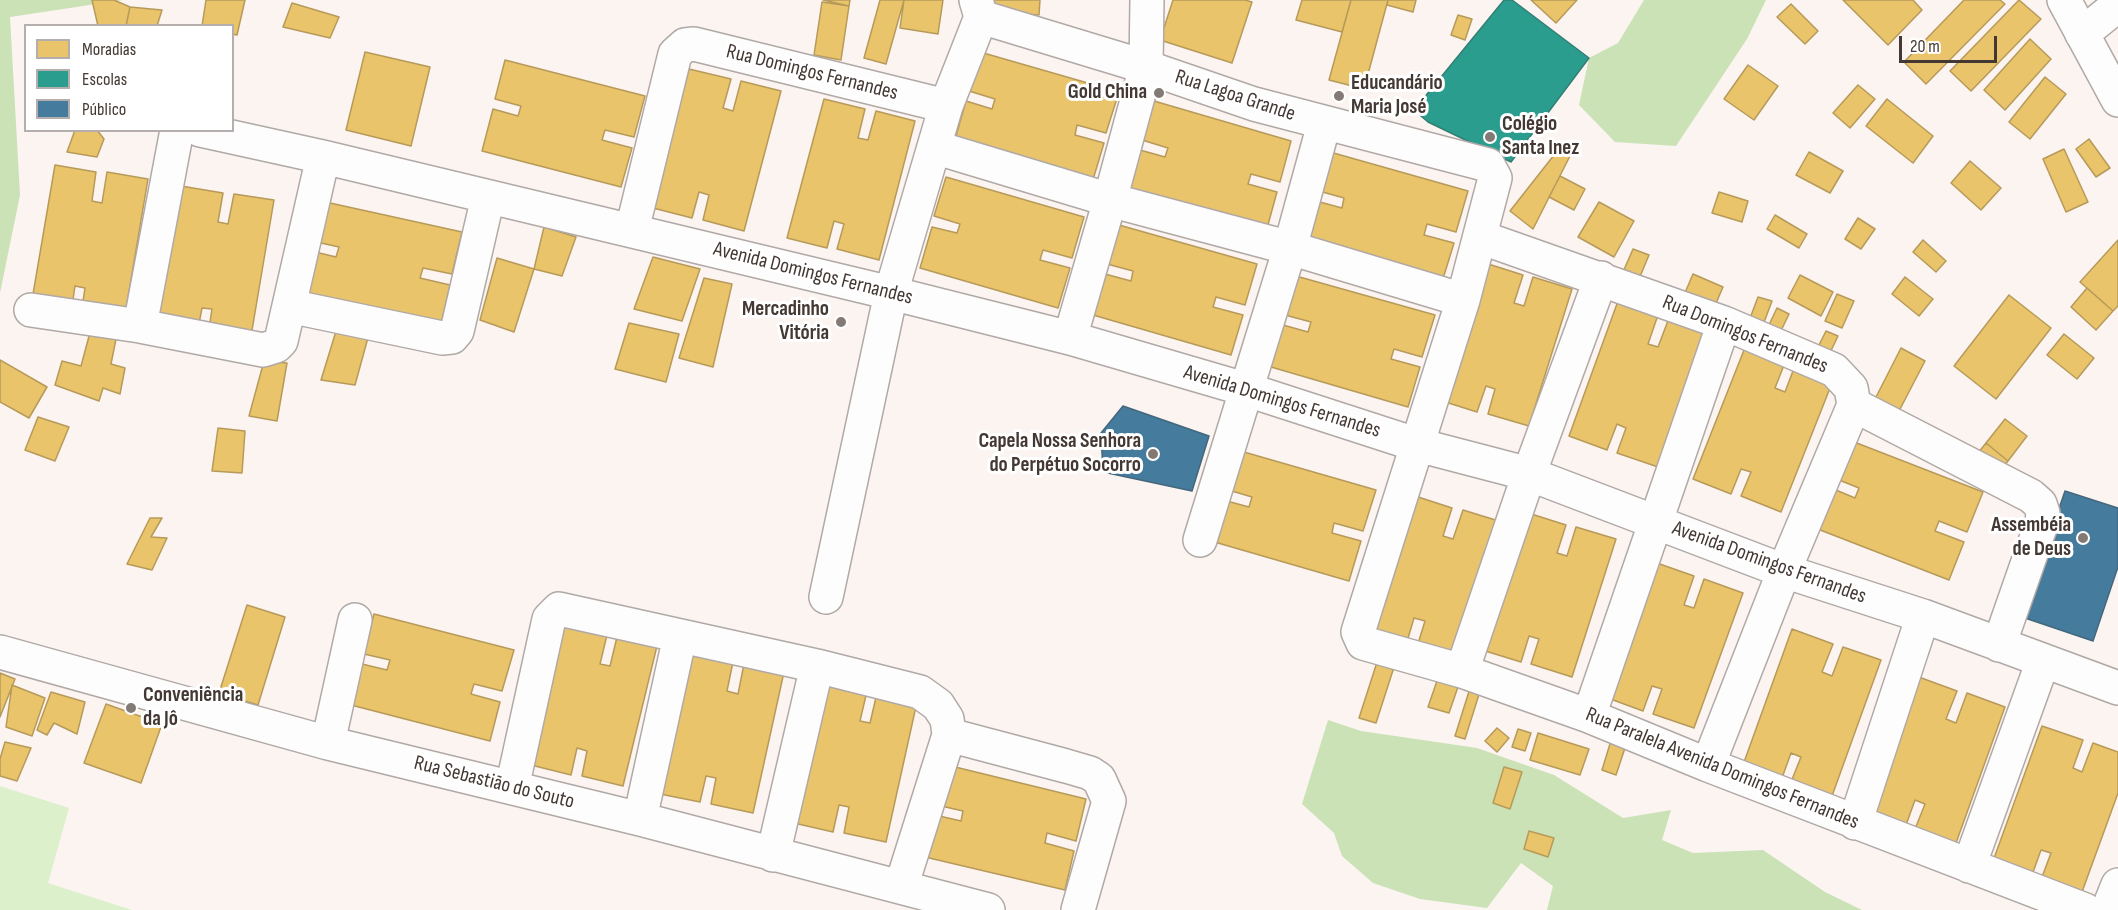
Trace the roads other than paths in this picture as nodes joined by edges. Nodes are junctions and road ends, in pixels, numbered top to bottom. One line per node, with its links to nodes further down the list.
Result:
1 (1147, 0): 6 (street)
2 (2064, 0): 5 (street)
3 (2118, 6): 5 (street)
4 (979, 9): 6 (street); 8 (street)
5 (2082, 34): 7 (street)
6 (1146, 67): 9 (street, Rua Lagoa Grande); 15 (street)
7 (2118, 100)
8 (946, 106): 12 (street); 16 (street, Rua Domingos Fernandes)
9 (1324, 123): 17 (street); 18 (street)
10 (177, 132): 25 (street)
11 (209, 132): 13 (street, Avenida Domingos Fernandes)
12 (934, 147): 15 (street); 20 (street)
13 (323, 157): 14 (street, Avenida Domingos Fernandes); 22 (street)
14 (488, 197): 16 (street, Avenida Domingos Fernandes); 22 (street)
15 (1110, 200): 18 (street); 26 (street)
16 (632, 230): 20 (street, Avenida Domingos Fernandes)
17 (1480, 237): 19 (street, Rua Domingos Fernandes); 21 (street)
18 (1290, 248): 21 (street); 27 (street)
19 (1601, 278): 24 (street, Rua Domingos Fernandes); 30 (street)
20 (891, 293): 26 (street, Avenida Domingos Fernandes); 34 (street)
21 (1463, 300): 29 (street)
22 (289, 306): 25 (street)
23 (31, 310): 25 (street)
24 (1724, 323): 28 (street, Rua Domingos Fernandes); 31 (street)
25 (140, 326)
26 (1070, 338): 27 (street, Avenida Domingos Fernandes)
27 (1248, 390): 29 (street, Avenida Domingos Fernandes); 32 (street)
28 (1854, 405): 33 (street); 38 (street)
29 (1418, 445): 30 (street, Avenida Domingos Fernandes); 42 (street, Rua Paralela Avenida Domingos Fernandes)
30 (1529, 474): 31 (street, Avenida Domingos Fernandes); 42 (street)
31 (1657, 522): 33 (street, Avenida Domingos Fernandes); 44 (street)
32 (1200, 540)
33 (1784, 571): 35 (street, Avenida Domingos Fernandes); 47 (street)
34 (825, 597)
35 (1923, 616): 38 (street, Avenida Domingos Fernandes); 50 (street)
36 (356, 620): 46 (street)
37 (680, 636): 41 (street); 48 (street); 49 (street)
38 (1999, 645): 40 (street, Avenida Domingos Fernandes)
39 (0, 652): 46 (street, Rua Sebastião do Souto)
40 (2043, 661): 43 (street, Avenida Domingos Fernandes); 52 (street)
41 (817, 666): 45 (street); 51 (street)
42 (1462, 671): 44 (street, Rua Paralela Avenida Domingos Fernandes)
43 (2118, 688)
44 (1589, 716): 47 (street, Rua Paralela Avenida Domingos Fernandes)
45 (949, 735): 54 (street); 56 (street)
46 (328, 743): 48 (street, Rua Sebastião do Souto)
47 (1708, 765): 50 (street, Rua Paralela Avenida Domingos Fernandes)
48 (512, 788): 49 (street, Rua Sebastião do Souto)
49 (640, 819): 51 (street, Rua Sebastião do Souto)
50 (1855, 823): 52 (street, Rua Paralela Avenida Domingos Fernandes)
51 (773, 855): 54 (street, Rua Sebastião do Souto)
52 (1969, 866): 57 (street, Rua Paralela Avenida Domingos Fernandes)
53 (2118, 885): 58 (street)
54 (901, 887): 55 (street, Rua Sebastião do Souto)
55 (988, 910)
56 (1078, 910)
57 (2085, 910)
58 (2108, 910)

